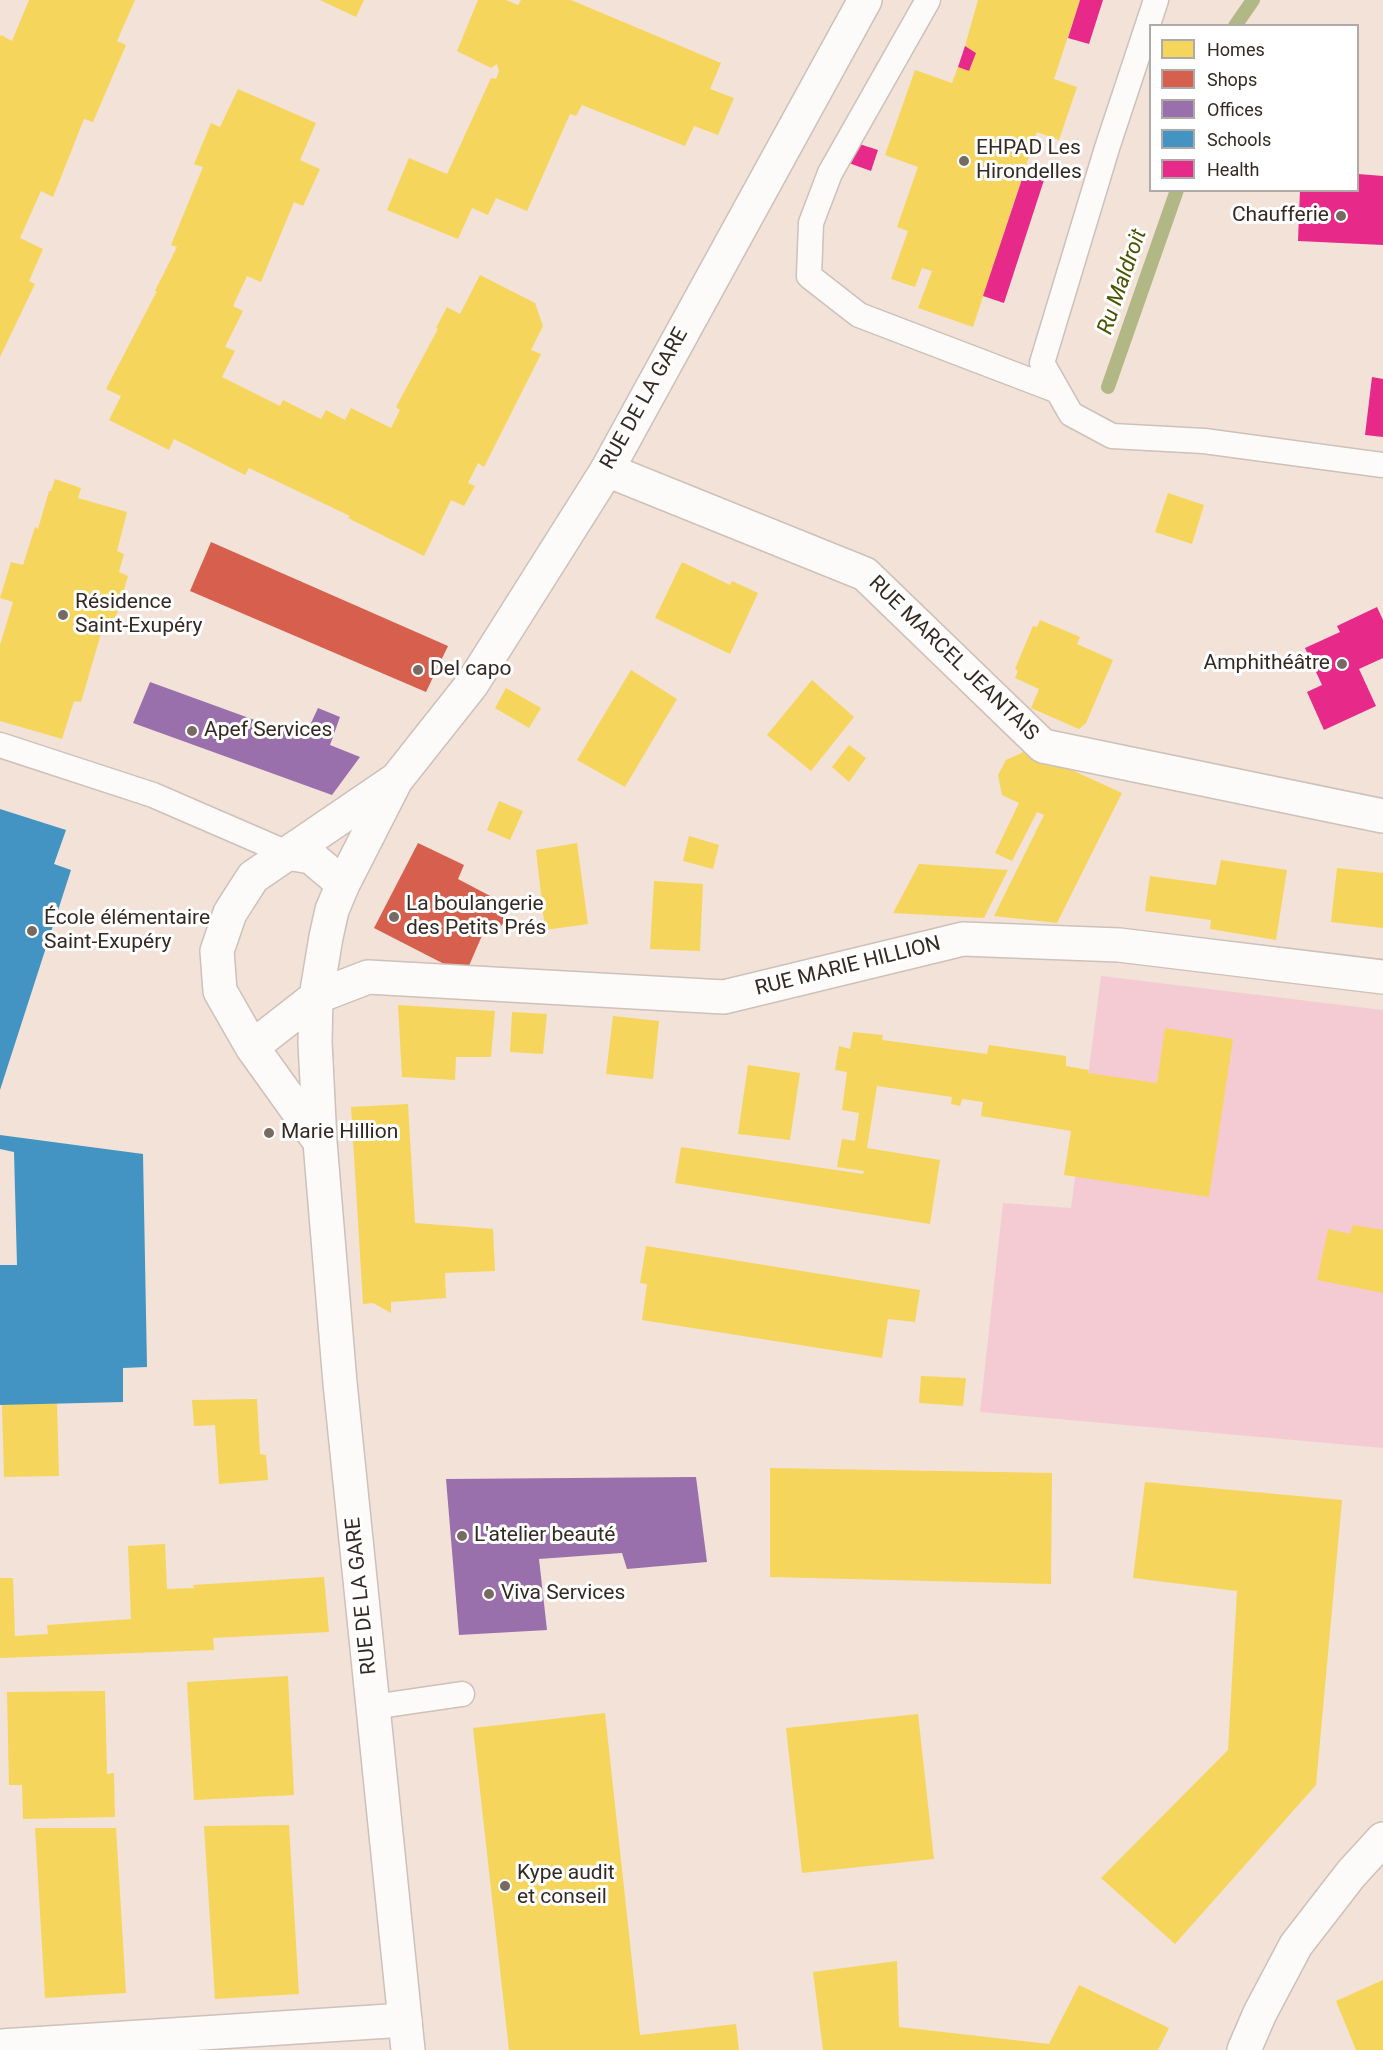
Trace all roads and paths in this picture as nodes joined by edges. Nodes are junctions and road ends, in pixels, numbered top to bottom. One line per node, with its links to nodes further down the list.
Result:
1 (866, 0): 6 (street, RUE DE LA GARE)
2 (928, 0): 4 (lane)
3 (1156, 0): 4 (lane)
4 (1058, 391): 5 (lane)
5 (1383, 465)
6 (607, 470): 8 (street, RUE DE LA GARE); 9 (street, RUE MARCEL JEANTAIS)
7 (0, 745): 10 (lane)
8 (396, 780): 10 (street, RUE DE LA GARE); 11 (street, RUE DE LA GARE)
9 (1383, 816)
10 (287, 853): 11 (street); 14 (street, RUE DE LA GARE)
11 (344, 884): 13 (street, RUE DE LA GARE)
12 (1383, 977): 13 (street, RUE MARIE HILLION)
13 (316, 997): 14 (street); 15 (street, RUE DE LA GARE)
14 (252, 1047): 15 (street, RUE DE LA GARE)
15 (320, 1142): 17 (street, RUE DE LA GARE)
16 (462, 1694): 17 (lane)
17 (373, 1707): 19 (street, RUE DE LA GARE)
18 (1383, 1839): 21 (street)
19 (406, 2035): 20 (street)
20 (0, 2046)
21 (1244, 2050)

